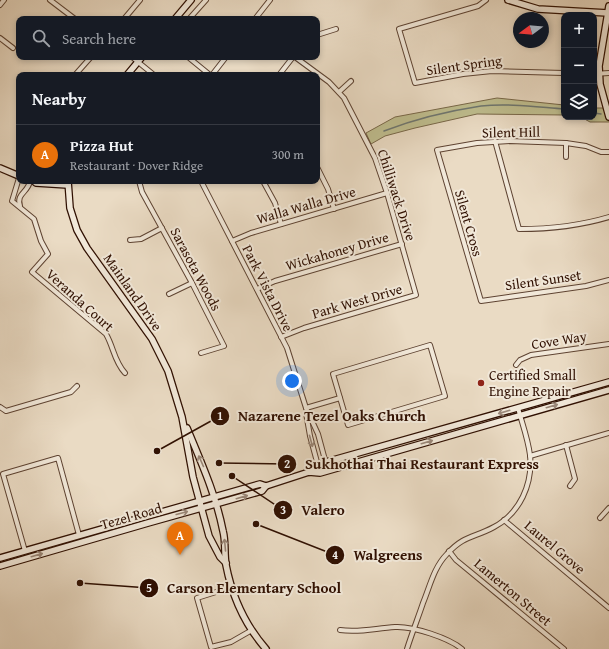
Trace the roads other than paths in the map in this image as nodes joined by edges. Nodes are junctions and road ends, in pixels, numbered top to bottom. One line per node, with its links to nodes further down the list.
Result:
1 (4, 0): 9 (street)
2 (50, 0): 12 (street)
3 (140, 0): 13 (street)
4 (191, 0): 14 (main road)
5 (206, 0): 15 (street)
6 (270, 0): 16 (street)
7 (486, 0): 36 (street, Silent Spring)
8 (508, 0): 11 (main road)
9 (0, 6)
10 (609, 6): 11 (main road)
11 (608, 13): 28 (main road)
12 (71, 16)
13 (127, 16)
14 (178, 16)
15 (192, 16)
16 (257, 16)
17 (336, 28): 18 (street)
18 (320, 34)
19 (0, 38): 20 (street)
20 (13, 48)
21 (88, 60): 29 (street)
22 (136, 60): 27 (street)
23 (192, 60): 32 (street)
24 (224, 60): 33 (street)
25 (292, 60): 34 (street)
26 (298, 60): 35 (street, Chilliwack Drive)
27 (138, 62): 30 (main road); 31 (street)
28 (597, 70)
29 (78, 72)
30 (130, 72)
31 (150, 72)
32 (207, 72)
33 (214, 72)
34 (282, 72)
35 (315, 72)
36 (561, 72)
37 (609, 73): 38 (street)
38 (597, 74)
39 (320, 76): 42 (street, Chilliwack Drive)
40 (597, 77): 43 (main road)
41 (352, 81): 42 (street)
42 (339, 92): 58 (street, Chilliwack Drive)
43 (609, 117)
44 (495, 141): 45 (street, Silent Hill); 46 (street, Silent Hill); 61 (street)
45 (566, 143): 47 (street, Silent Hill); 48 (street)
46 (437, 150): 72 (street, Silent Cross)
47 (609, 152)
48 (566, 157)
49 (0, 168): 51 (main road)
50 (320, 172): 60 (street)
51 (16, 176)
52 (17, 184): 59 (street, Veranda Court)
53 (29, 184): 59 (street)
54 (68, 184): 86 (main road, Mainland Drive)
55 (140, 184): 63 (street, Sarasota Woods)
56 (203, 184): 65 (street, Park Vista Drive)
57 (265, 184): 62 (street)
58 (386, 193): 60 (street, Walla Walla Drive); 66 (street, Chilliwack Drive)
59 (20, 207): 77 (street, Veranda Court)
60 (334, 208): 62 (street, Walla Walla Drive)
61 (609, 217)
62 (281, 224): 65 (street, Walla Walla Drive)
63 (162, 228): 64 (street); 68 (street, Sarasota Woods)
64 (130, 240)
65 (232, 241): 69 (street, Park Vista Drive)
66 (402, 244): 69 (street, Wickahoney Drive); 71 (street, Chilliwack Drive)
67 (609, 280): 72 (street, Silent Sunset)
68 (192, 283): 70 (street); 75 (street, Sarasota Woods)
69 (257, 289): 73 (street, Park Vista Drive)
70 (169, 294)
71 (416, 295): 73 (street, Park West Drive)
72 (481, 301)
73 (281, 337): 83 (street, Park Vista Drive)
74 (609, 344): 76 (street, Cove Way)
75 (201, 353)
76 (516, 365)
77 (125, 373)
78 (609, 382): 84 (main road, Tezel Road)
79 (78, 386): 82 (street)
80 (609, 390): 85 (main road, Tezel Road, one-way to 80)
81 (340, 398): 81 (street); 83 (street)
82 (0, 407)
83 (306, 408): 90 (street, Park Vista Drive); 91 (street, Park Vista Drive, one-way to 91)
84 (518, 408): 85 (street); 90 (main road, Tezel Road, one-way to 90)
85 (520, 415): 89 (street); 92 (main road, Tezel Road, one-way to 85)
86 (182, 417): 97 (main road, Mainland Drive, one-way to 86); 99 (main road, Mainland Drive)
87 (609, 433): 88 (street)
88 (566, 445): 89 (street); 96 (street)
89 (530, 456): 102 (street)
90 (326, 462): 91 (main road, Tezel Road); 92 (street, Park Vista Drive)
91 (318, 465): 93 (main road, Tezel Road); 94 (street, Park Vista Drive)
92 (328, 471): 94 (main road, Tezel Road)
93 (309, 472): 94 (main road, Tezel Road); 95 (main road, Tezel Road)
94 (320, 473)
95 (266, 486): 97 (main road, Tezel Road); 98 (main road, Tezel Road, one-way to 95)
96 (570, 486)
97 (214, 498): 98 (main road, Mainland Drive); 99 (main road, Tezel Road)
98 (216, 504): 99 (main road, Tezel Road); 107 (main road, Mainland Drive, one-way to 98)
99 (200, 505): 103 (main road, Tezel Road); 107 (main road, Mainland Drive); 108 (main road, Tezel Road, one-way to 99)
100 (609, 508): 101 (street)
101 (600, 518)
102 (504, 520): 105 (street); 110 (street, Laurel Grove)
103 (79, 535): 104 (main road, Tezel Road); 104 (street)
104 (25, 551): 106 (main road, Tezel Road)
105 (449, 551): 111 (street); 117 (street, Lamerton Street)
106 (0, 558)
107 (226, 563): 109 (main road)
108 (0, 566)
109 (232, 587): 112 (main road); 112 (street)
110 (609, 608)
111 (414, 629): 113 (street); 115 (street); 116 (street)
112 (252, 630): 114 (main road)
113 (340, 630)
114 (266, 649)
115 (407, 649)
116 (462, 649)
117 (564, 649)

